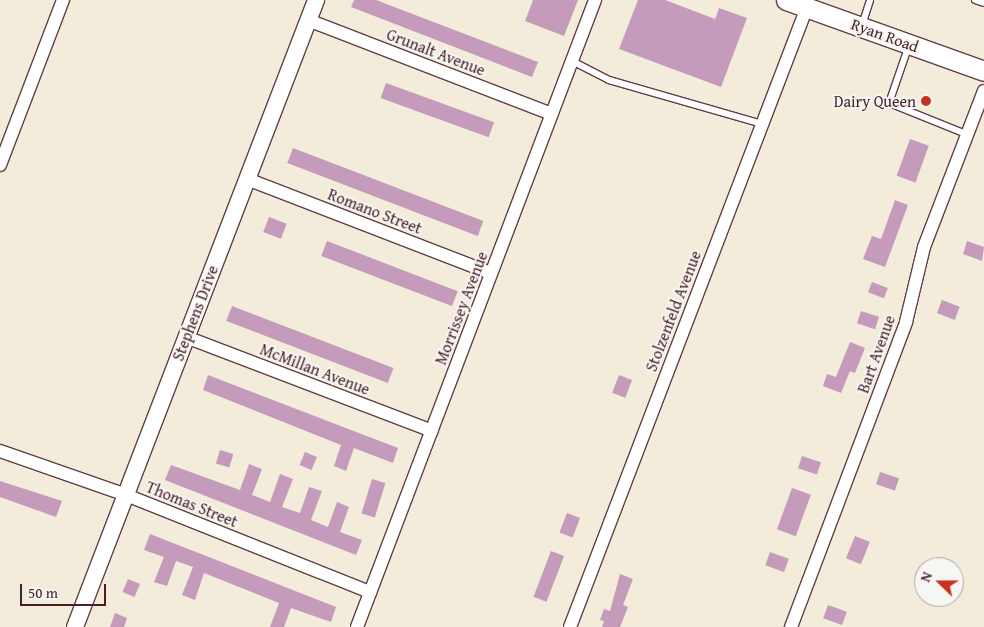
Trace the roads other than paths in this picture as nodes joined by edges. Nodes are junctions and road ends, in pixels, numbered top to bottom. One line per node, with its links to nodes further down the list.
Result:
1 (63, 0): 18 (street)
2 (316, 0): 9 (street, Stephens Drive)
3 (595, 0): 12 (street, Morrissey Avenue)
4 (786, 0): 8 (main road, Ryan Road)
5 (870, 0): 10 (lane)
6 (976, 0): 7 (lane)
7 (984, 3)
8 (811, 5): 10 (main road, Ryan Road); 16 (street, Stolzenfeld Avenue)
9 (308, 20): 15 (street, Grunalt Avenue); 19 (street, Stephens Drive)
10 (862, 27): 11 (main road, Ryan Road)
11 (910, 44): 13 (main road, Ryan Road); 17 (lane)
12 (572, 61): 15 (street, Morrissey Avenue); 16 (lane)
13 (984, 71)
14 (984, 91): 17 (street, Bart Avenue)
15 (552, 114): 20 (street, Morrissey Avenue)
16 (762, 124): 28 (street, Stolzenfeld Avenue)
17 (966, 134): 29 (street, Bart Avenue)
18 (0, 166)
19 (247, 179): 20 (street, Romano Street); 21 (street, Stephens Drive)
20 (491, 273): 22 (street, Morrissey Avenue)
21 (186, 337): 22 (street, McMillan Avenue); 24 (street, Stephens Drive)
22 (432, 431): 25 (street, Morrissey Avenue)
23 (0, 451): 24 (street, Thomas Street)
24 (126, 495): 25 (street, Thomas Street); 26 (street, Stephens Drive)
25 (370, 592): 27 (street, Morrissey Avenue)
26 (75, 627)
27 (357, 627)
28 (570, 627)
29 (791, 627)

